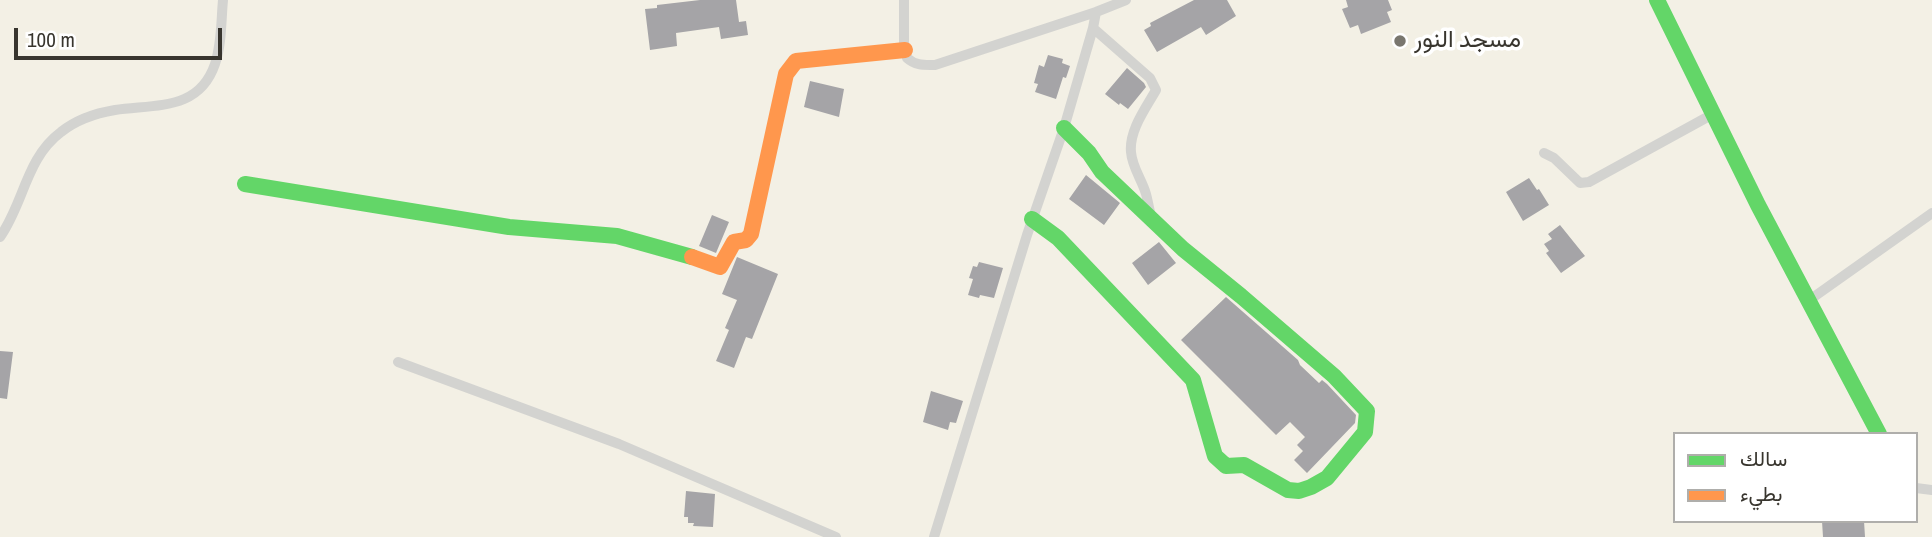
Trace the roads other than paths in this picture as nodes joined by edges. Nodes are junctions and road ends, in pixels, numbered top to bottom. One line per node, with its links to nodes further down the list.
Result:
1 (223, 0): 15 (street)
2 (904, 0): 7 (street)
3 (1126, 0): 5 (street)
4 (1657, 0): 8 (street)
5 (1096, 12): 6 (street); 7 (street)
6 (1093, 28): 9 (street); 13 (street)
7 (905, 50): 11 (street)
8 (1713, 114): 10 (street); 16 (street)
9 (1064, 128): 13 (street); 14 (street)
10 (1544, 153)
11 (245, 184)
12 (1932, 213): 16 (street)
13 (1151, 218): 14 (street)
14 (1032, 219): 20 (street)
15 (0, 237)
16 (1808, 301): 18 (street)
17 (398, 362): 19 (street)
18 (1878, 432)
19 (836, 537)
20 (934, 537)

